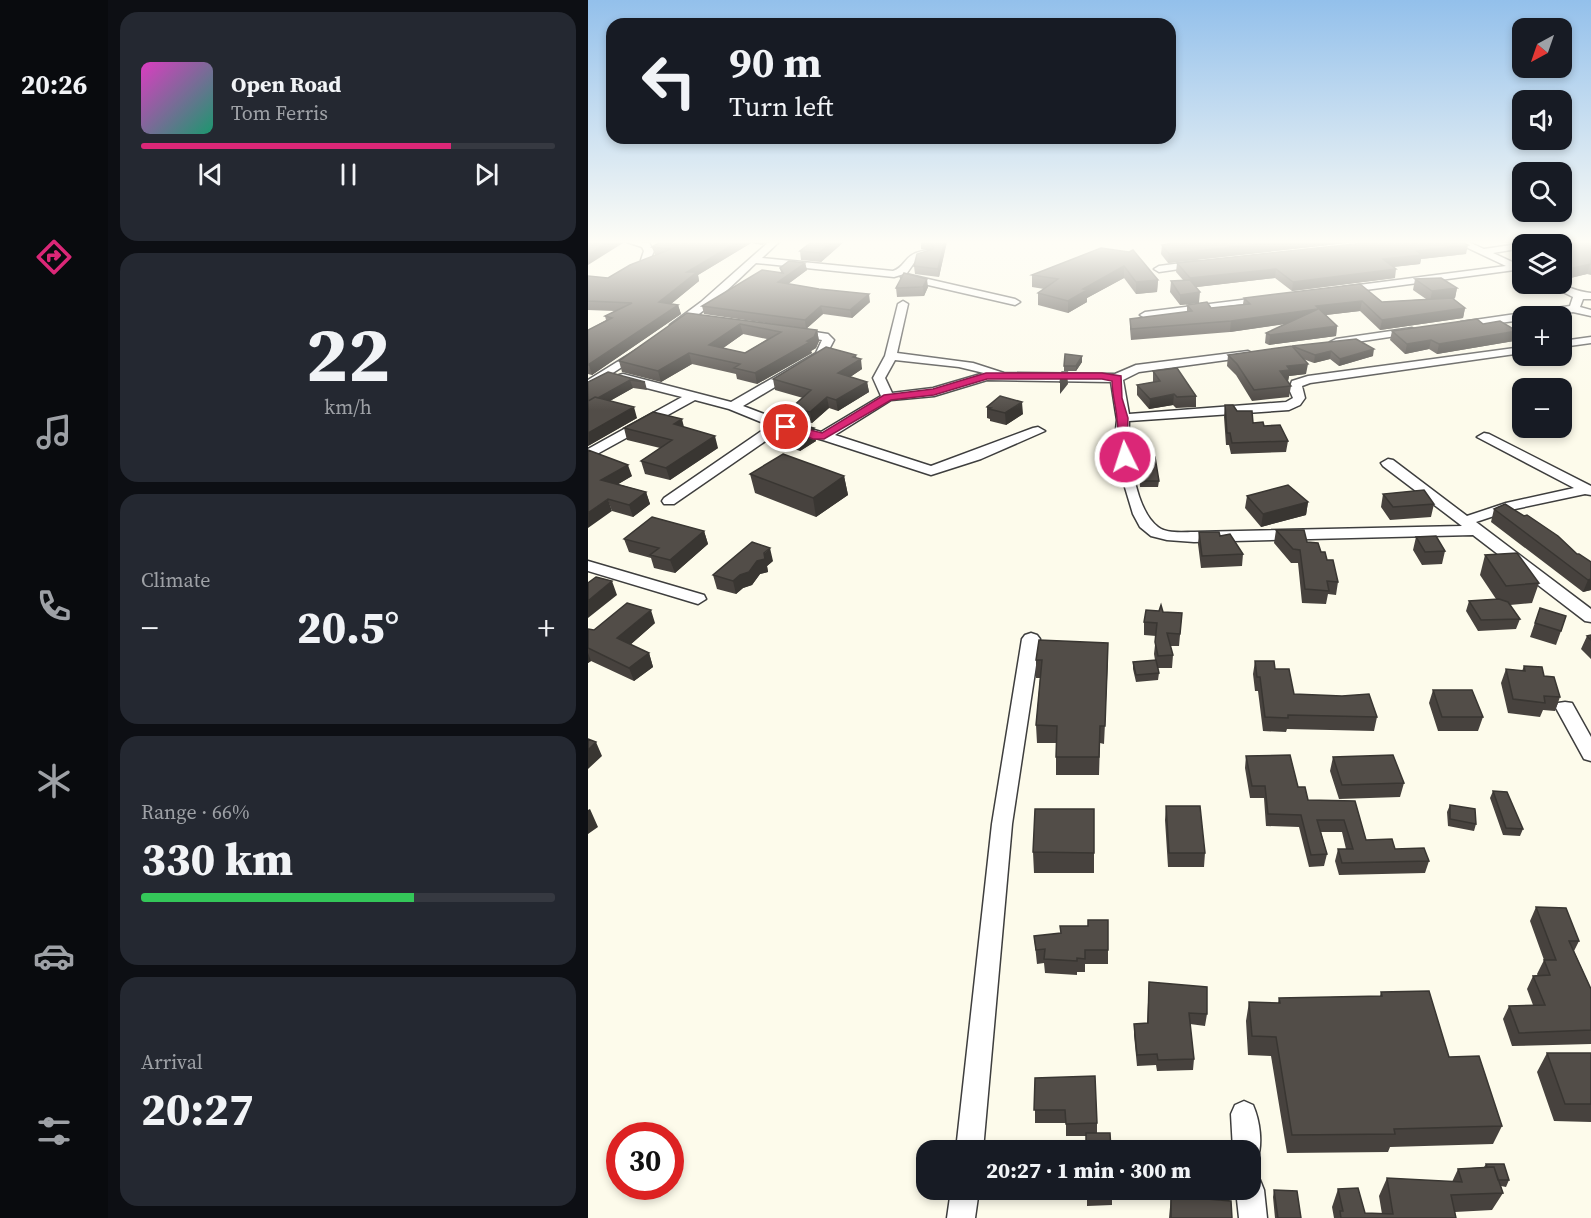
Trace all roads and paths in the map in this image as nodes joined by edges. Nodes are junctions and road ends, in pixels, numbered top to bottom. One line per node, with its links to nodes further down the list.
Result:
1 (712, 297): 10 (street)
2 (993, 297): 5 (street)
3 (1578, 297): 7 (street)
4 (1280, 298): 9 (street)
5 (1015, 302)
6 (903, 303): 23 (street)
7 (1573, 309): 8 (street)
8 (1591, 313)
9 (1145, 315)
10 (687, 317): 12 (street); 14 (street)
11 (1512, 319): 13 (street)
12 (709, 320)
13 (1448, 327)
14 (669, 330)
15 (1425, 330): 20 (street)
16 (785, 331): 30 (street)
17 (1591, 340): 18 (street)
18 (1572, 343)
19 (650, 344): 24 (street)
20 (1318, 345)
21 (1512, 351): 31 (street)
22 (1262, 352): 26 (street)
23 (891, 356): 25 (street); 29 (street)
24 (608, 374): 27 (street); 28 (street)
25 (999, 375): 26 (street); 29 (street)
26 (1117, 378): 31 (street)
27 (588, 386)
28 (693, 396): 30 (street); 36 (street)
29 (888, 398): 34 (street)
30 (733, 406): 32 (street)
31 (1123, 418): 40 (street)
32 (775, 423): 34 (street); 39 (street)
33 (1038, 431): 34 (street)
34 (824, 436)
35 (1484, 437): 38 (street)
36 (588, 455)
37 (1388, 463): 40 (street)
38 (1589, 490): 40 (street)
39 (669, 501)
40 (1471, 525): 43 (street)
41 (588, 566): 42 (street)
42 (698, 599)
43 (1591, 617)
44 (1031, 639): 48 (street)
45 (1565, 708): 46 (street)
46 (1591, 754)
47 (1244, 1114): 49 (street)
48 (970, 1140)
49 (1246, 1140)
50 (963, 1200): 52 (street)
51 (1251, 1200): 53 (street)
52 (961, 1218)
53 (1253, 1218)

